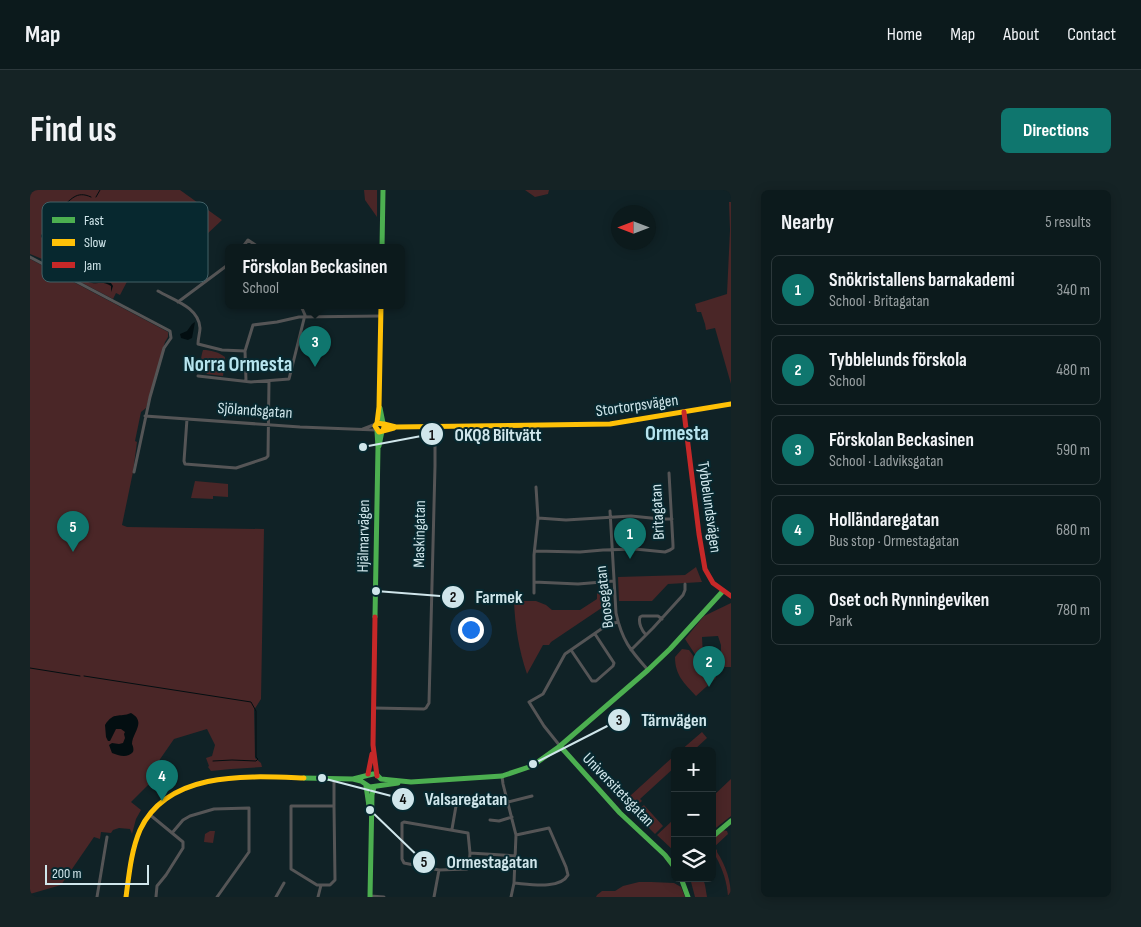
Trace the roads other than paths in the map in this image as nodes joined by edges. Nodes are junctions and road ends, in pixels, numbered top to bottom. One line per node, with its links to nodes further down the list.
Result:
1 (383, 190): 2 (street)
2 (382, 244)
3 (30, 257): 4 (street)
4 (42, 263)
5 (225, 267): 6 (street)
6 (208, 280)
7 (78, 282): 21 (street)
8 (205, 282): 10 (street)
9 (158, 292): 10 (street)
10 (178, 302): 15 (street)
11 (302, 309): 14 (street)
12 (381, 309): 13 (street, Hjälmarvägen)
13 (381, 316): 14 (street); 24 (street, Hjälmarvägen)
14 (304, 317): 15 (street); 18 (street)
15 (245, 351): 17 (street)
16 (198, 376): 17 (street)
17 (246, 381): 18 (street)
18 (269, 381): 23 (street)
19 (731, 404): 20 (street, Stortorpsvägen)
20 (684, 412): 25 (street, Stortorpsvägen); 38 (street, Tybbelundsvägen)
21 (145, 416): 22 (street, Sjölandsgatan); 26 (street)
22 (187, 419): 23 (street, Sjölandsgatan); 23 (street)
23 (268, 425): 24 (street, Sjölandsgatan)
24 (380, 427): 25 (street, Stortorpsvägen); 48 (street, Hjälmarvägen)
25 (434, 427): 48 (street, Maskingatan)
26 (134, 472)
27 (669, 473): 32 (street, Britagatan)
28 (536, 487): 31 (street)
29 (610, 511): 30 (street, Boosegatan)
30 (610, 517): 31 (street); 32 (street); 33 (street, Boosegatan)
31 (538, 518): 34 (street)
32 (672, 519): 33 (street, Britagatan)
33 (612, 550): 34 (street); 35 (street, Boosegatan)
34 (535, 551): 36 (street)
35 (614, 581): 36 (street); 42 (street, Boosegatan)
36 (534, 582): 39 (street)
37 (685, 584): 41 (street)
38 (723, 590): 40 (street, Tybbelundsvägen); 47 (street)
39 (534, 592)
40 (731, 596)
41 (662, 619): 44 (street); 44 (street)
42 (618, 622): 43 (street); 46 (street, Boosegatan)
43 (595, 634): 45 (street); 45 (street)
44 (646, 635): 46 (street)
45 (571, 650): 50 (street, Universitetsgatan)
46 (630, 650): 47 (street, Boosegatan)
47 (648, 670): 50 (street)
48 (374, 708): 49 (street, Hjälmarvägen)
49 (373, 745): 51 (street, Hjälmarvägen); 53 (street, Hjälmarvägen)
50 (560, 746): 52 (street); 75 (street, Universitetsgatan)
51 (367, 774): 53 (street); 55 (street); 57 (street)
52 (502, 776): 56 (street); 60 (street)
53 (378, 777): 56 (street); 58 (street)
54 (334, 778): 55 (street); 61 (street); 63 (street)
55 (353, 779): 57 (street)
56 (410, 782): 58 (street)
57 (365, 784): 58 (street); 67 (street)
58 (375, 786): 67 (street)
59 (532, 796): 60 (street)
60 (508, 802): 64 (street)
61 (334, 806): 80 (street); 80 (street)
62 (456, 806): 68 (street)
63 (150, 814): 69 (street); 83 (street)
64 (512, 817): 65 (street); 70 (street)
65 (490, 820)
66 (731, 821): 72 (street)
67 (372, 822): 81 (street)
68 (452, 829): 73 (street); 76 (street)
69 (172, 833): 84 (street); 85 (street)
70 (516, 836): 74 (street); 79 (street)
71 (108, 837): 82 (street)
72 (713, 837)
73 (470, 853): 74 (street); 76 (street)
74 (516, 856): 79 (street)
75 (671, 863)
76 (439, 870): 89 (street)
77 (682, 882): 91 (street)
78 (284, 883): 86 (street)
79 (514, 883): 90 (street)
80 (320, 885): 87 (street)
81 (370, 896): 88 (street)
82 (98, 897)
83 (126, 897)
84 (156, 897)
85 (217, 897)
86 (276, 897)
87 (318, 897)
88 (384, 897)
89 (434, 897)
90 (511, 897)
91 (688, 897)

